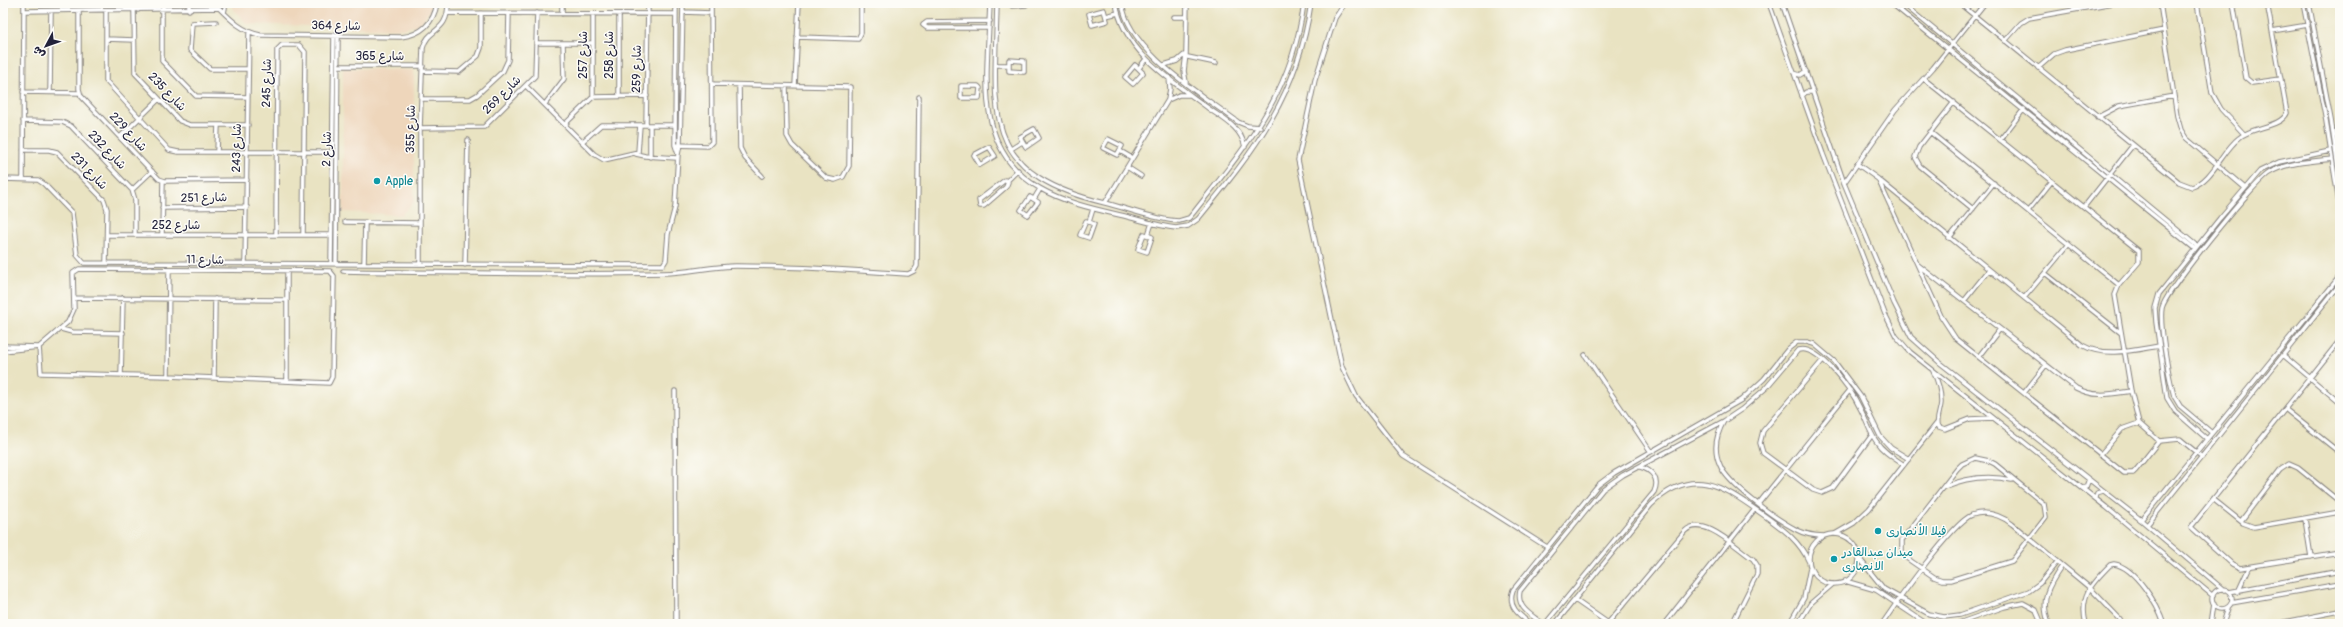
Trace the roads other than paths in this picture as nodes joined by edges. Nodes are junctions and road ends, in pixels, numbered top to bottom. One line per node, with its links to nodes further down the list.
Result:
1 (24, 3): 44 (street)
2 (138, 3): 41 (street, شارع 235)
3 (163, 3): 42 (street)
4 (189, 3): 43 (street)
5 (215, 3): 40 (street)
6 (219, 3): 40 (street)
7 (226, 3): 50 (street)
8 (437, 3): 67 (street)
9 (448, 3): 51 (street)
10 (562, 3): 56 (street)
11 (648, 3): 59 (street, شارع 259)
12 (676, 3): 60 (street)
13 (683, 3): 48 (street)
14 (712, 3): 49 (street)
15 (799, 3): 77 (street)
16 (861, 3): 77 (street)
17 (990, 3): 65 (street)
18 (997, 3): 89 (street)
19 (1011, 3): 20 (street)
20 (1027, 3)
21 (1116, 3): 55 (street)
22 (1122, 3): 91 (street)
23 (1187, 3): 64 (street)
24 (1304, 3): 140 (street)
25 (1311, 3): 208 (street)
26 (1345, 3): 315 (street)
27 (1769, 3): 99 (street)
28 (1782, 3): 98 (street)
29 (1891, 3): 85 (street)
30 (1902, 3): 84 (street)
31 (1959, 3): 62 (street)
32 (1986, 3): 62 (street)
33 (2113, 3): 80 (street)
34 (2160, 3): 73 (street)
35 (2198, 3): 143 (street)
36 (2233, 3): 102 (street)
37 (2267, 3): 74 (street)
38 (2303, 3): 69 (street)
39 (2309, 3): 176 (street)
40 (217, 8): 43 (street); 50 (street)
41 (136, 10): 42 (street); 47 (street); 79 (street, شارع 235)
42 (162, 10): 43 (street); 120 (street)
43 (189, 10)
44 (24, 11): 45 (street); 109 (street)
45 (51, 11): 46 (street); 110 (street)
46 (79, 11): 47 (street); 112 (street)
47 (106, 11): 78 (street)
48 (683, 12): 49 (street); 151 (street)
49 (712, 12): 104 (street)
50 (224, 13): 75 (street)
51 (448, 13): 52 (street); 72 (street, شارع 355)
52 (481, 13): 53 (street); 97 (street)
53 (509, 13): 54 (street); 124 (street)
54 (537, 13): 56 (street); 81 (street, شارع 269)
55 (1118, 13): 61 (street); 87 (street)
56 (562, 14): 57 (street)
57 (593, 14): 58 (street); 83 (street, شارع 257)
58 (619, 14): 59 (street); 115 (street, شارع 258)
59 (648, 14): 60 (street); 116 (street, شارع 259)
60 (676, 14): 138 (street)
61 (1106, 16): 61 (street)
62 (1975, 16): 80 (street); 84 (street)
63 (1174, 17): 64 (street)
64 (1187, 17): 86 (street)
65 (990, 21): 68 (street); 71 (street)
66 (216, 22): 96 (street)
67 (430, 22): 72 (street); 76 (street, شارع 364)
68 (952, 22): 70 (street); 70 (street)
69 (2308, 25): 74 (street); 164 (street)
70 (952, 28): 71 (street)
71 (989, 28): 114 (street)
72 (438, 29): 93 (street, شارع 355)
73 (2164, 30): 95 (street); 119 (street)
74 (2272, 31): 102 (street)
75 (249, 33): 76 (street, شارع 364); 96 (street, شارع 243)
76 (336, 35): 92 (street, شارع 2); 149 (street, شارع 2)
77 (797, 37): 108 (street)
78 (106, 38): 79 (street); 130 (street)
79 (134, 40): 123 (street, شارع 235)
80 (2005, 41): 95 (street)
81 (536, 43): 82 (street); 106 (street, شارع 269)
82 (563, 43): 83 (street); 127 (street)
83 (593, 43): 121 (street, شارع 257)
84 (1952, 44): 85 (street); 181 (street)
85 (1948, 49): 101 (street); 128 (street)
86 (1184, 56): 88 (street); 91 (street); 103 (street)
87 (1146, 58): 94 (street); 100 (street)
88 (1216, 63)
89 (996, 65): 90 (street); 155 (street)
90 (1008, 65): 90 (street)
91 (1164, 65): 103 (street)
92 (338, 66): 93 (street, شارع 365); 149 (street, شارع 2)
93 (423, 66): 97 (street, شارع 355)
94 (1139, 68): 94 (street)
95 (2038, 68): 129 (street)
96 (248, 69): 120 (street, شارع 243)
97 (422, 71): 124 (street, شارع 355)
98 (1806, 71): 99 (street); 111 (street)
99 (1793, 73): 118 (street)
100 (1169, 77): 117 (street); 125 (street)
101 (1924, 79): 126 (street); 170 (street)
102 (2281, 79): 143 (street)
103 (1187, 83): 132 (street)
104 (712, 84): 105 (street); 151 (street)
105 (739, 85): 107 (street); 179 (street)
106 (526, 86): 127 (street); 141 (street, شارع 269)
107 (786, 86): 108 (street); 108 (street)
108 (795, 86)
109 (23, 92): 110 (street); 131 (street)
110 (50, 92): 112 (street)
111 (1813, 92): 118 (street); 190 (street)
112 (80, 93): 144 (street, شارع 229)
113 (980, 93): 113 (street); 114 (street)
114 (988, 93): 154 (street)
115 (619, 96): 116 (street); 121 (street)
116 (647, 96): 137 (street, شارع 259)
117 (1191, 96): 125 (street); 139 (street)
118 (1802, 96): 239 (street)
119 (2174, 96): 129 (street); 171 (street)
120 (248, 97): 135 (street, شارع 243)
121 (593, 97): 133 (street)
122 (919, 97): 236 (street)
123 (159, 99): 130 (street); 134 (street, شارع 235)
124 (421, 99): 141 (street, شارع 355)
125 (1168, 100): 168 (street)
126 (1954, 102): 142 (street); 146 (street)
127 (545, 104): 133 (street)
128 (2024, 110): 146 (street); 181 (street)
129 (2098, 117): 152 (street)
130 (140, 118): 144 (street); 158 (street)
131 (23, 122): 156 (street); 194 (street, شارع 232)
132 (1238, 122): 139 (street); 140 (street)
133 (565, 124): 147 (street)
134 (218, 125): 135 (street, شارع 235); 158 (street)
135 (248, 125): 159 (street, شارع 243)
136 (640, 125): 137 (street); 147 (street); 165 (street)
137 (648, 125): 138 (street); 167 (street, شارع 259)
138 (675, 125): 150 (street)
139 (1234, 126): 153 (street)
140 (1260, 127): 153 (street)
141 (420, 128): 210 (street, شارع 355)
142 (1930, 132): 191 (street); 201 (street)
143 (2244, 134): 171 (street)
144 (120, 137): 177 (street, شارع 229)
145 (468, 140): 229 (street)
146 (2000, 140): 188 (street)
147 (582, 142): 165 (street)
148 (1022, 142): 148 (street); 155 (street)
149 (335, 145): 162 (street, شارع 2); 225 (street, شارع 2)
150 (675, 145): 151 (street); 166 (street)
151 (680, 145): 166 (street)
152 (2133, 145): 171 (street); 181 (street)
153 (1245, 147): 196 (street)
154 (1002, 148): 163 (street); 174 (street)
155 (1011, 149): 173 (street)
156 (23, 150): 183 (street); 213 (street, شارع 231)
157 (1120, 151): 157 (street); 168 (street)
158 (217, 152): 159 (street)
159 (247, 152): 160 (street); 185 (street, شارع 243)
160 (276, 152): 161 (street); 161 (street, شارع 245); 215 (street, شارع 245)
161 (303, 152): 162 (street); 216 (street, شارع 245)
162 (332, 152): 217 (street, شارع 2)
163 (993, 152): 163 (street)
164 (2330, 152): 169 (street); 192 (street)
165 (636, 154): 167 (street)
166 (678, 156): 167 (street); 230 (street)
167 (650, 157)
168 (1132, 158): 172 (street)
169 (2331, 159): 175 (street); 209 (street)
170 (1857, 164): 184 (street); 190 (street)
171 (2216, 164): 192 (street)
172 (1127, 167): 180 (street); 196 (street)
173 (1027, 169): 178 (street); 196 (street)
174 (1018, 170): 178 (street); 187 (street)
175 (2332, 170): 176 (street); 202 (street)
176 (2338, 170): 189 (street)
177 (152, 171): 186 (street, شارع 229); 194 (street)
178 (1022, 174): 193 (street)
179 (762, 176)
180 (1141, 176)
181 (2109, 176): 198 (street); 221 (street)
182 (3, 179): 183 (street)
183 (23, 179): 222 (street, شارع 11)
184 (1878, 179): 219 (street); 228 (street)
185 (247, 180): 186 (street); 197 (street, شارع 243)
186 (163, 181): 199 (street)
187 (1007, 181): 187 (street)
188 (2052, 181): 198 (street); 203 (street)
189 (2340, 181)
190 (1844, 183): 237 (street)
191 (1994, 183): 201 (street); 203 (street)
192 (2245, 188): 204 (street)
193 (1040, 189): 195 (street); 200 (street)
194 (132, 190): 211 (street)
195 (1034, 199): 195 (street)
196 (1105, 204)
197 (247, 207): 199 (street, شارع 251); 214 (street, شارع 243)
198 (2084, 207): 241 (street)
199 (162, 208): 212 (street)
200 (1093, 209): 207 (street); 208 (street)
201 (1973, 209): 219 (street)
202 (2340, 209)
203 (2028, 211): 220 (street)
204 (2220, 218): 209 (street); 221 (street)
205 (345, 222): 206 (street)
206 (365, 222): 210 (street); 226 (street)
207 (1089, 222): 207 (street)
208 (1152, 222): 218 (street)
209 (2224, 222): 252 (street)
210 (420, 223): 227 (street, شارع 355)
211 (135, 234): 212 (street, شارع 252); 213 (street, شارع 252)
212 (162, 234): 214 (street, شارع 252)
213 (107, 235): 222 (street, شارع 231)
214 (246, 235): 215 (street, شارع 252); 224 (street, شارع 243)
215 (276, 235): 216 (street, شارع 252)
216 (303, 235): 217 (street, شارع 252)
217 (331, 235): 223 (street, شارع 2)
218 (1148, 236): 218 (street)
219 (1949, 238): 232 (street)
220 (2069, 244): 235 (street); 241 (street)
221 (2196, 248): 251 (street)
222 (106, 263): 224 (street, شارع 11)
223 (331, 263): 224 (street, شارع 11); 225 (street, شارع 11)
224 (245, 264)
225 (336, 264): 226 (street, شارع 11)
226 (364, 264): 227 (street, شارع 11)
227 (420, 264): 229 (street, شارع 11)
228 (1916, 264): 250 (street); 264 (street)
229 (465, 265): 230 (street, شارع 11)
230 (660, 265): 236 (street)
231 (169, 270): 234 (street, شارع 11); 244 (street, شارع 11); 246 (street)
232 (1989, 270): 247 (street); 250 (street)
233 (343, 271): 236 (street)
234 (287, 272): 249 (street); 272 (street, شارع 11)
235 (2045, 272): 247 (street); 256 (street)
236 (662, 273)
237 (1881, 274): 239 (street); 297 (street)
238 (2340, 276): 242 (street)
239 (1872, 277): 267 (street)
240 (2340, 284): 243 (street)
241 (2119, 285): 256 (street)
242 (2329, 289): 243 (street); 283 (street)
243 (2333, 293): 263 (street)
244 (74, 298): 245 (street); 253 (street)
245 (123, 298): 246 (street); 255 (street)
246 (169, 298): 248 (street); 269 (street)
247 (2024, 298): 261 (street)
248 (215, 299): 249 (street); 270 (street)
249 (287, 300): 272 (street)
250 (1964, 301): 254 (street)
251 (2155, 315): 252 (street); 258 (street)
252 (2161, 316): 283 (street)
253 (61, 329): 255 (street); 259 (street)
254 (2000, 329): 264 (street); 266 (street)
255 (123, 333): 268 (street)
256 (2121, 333): 261 (street)
257 (2339, 342): 271 (street)
258 (2159, 346): 261 (street); 285 (street)
259 (39, 347): 260 (street); 268 (street)
260 (4, 349)
261 (2124, 351): 275 (street)
262 (1585, 355): 287 (street)
263 (2283, 355): 271 (street); 291 (street)
264 (1978, 356): 276 (street)
265 (1823, 360): 273 (street); 280 (street); 295 (street)
266 (2046, 365): 275 (street); 276 (street)
267 (1932, 370): 279 (street); 281 (street)
268 (121, 375): 269 (street)
269 (168, 376): 270 (street)
270 (214, 378): 272 (street)
271 (2310, 378): 277 (street); 278 (street)
272 (287, 381)
273 (1850, 390): 284 (street); 295 (street)
274 (675, 391): 346 (street)
275 (2131, 391): 282 (street)
276 (2024, 393): 290 (street)
277 (2340, 403)
278 (2285, 409): 289 (street); 302 (street)
279 (1993, 418): 281 (street); 299 (street)
280 (1724, 421): 294 (street); 304 (street)
281 (1937, 423): 292 (street)
282 (2139, 423): 286 (street); 290 (street)
283 (2212, 434): 285 (street)
284 (1872, 435): 293 (street); 295 (street)
285 (2207, 439): 288 (street)
286 (2159, 441): 288 (street); 290 (street)
287 (1651, 452): 292 (street); 315 (street)
288 (2197, 452): 291 (street); 308 (street)
289 (2340, 453)
290 (2100, 455)
291 (2202, 456): 310 (street)
292 (1909, 459): 293 (street)
293 (1904, 465): 311 (street)
294 (1640, 467): 348 (street); 348 (street)
295 (1786, 470): 304 (street)
296 (2013, 480): 298 (street); 298 (street); 313 (street)
297 (2089, 480): 299 (street); 300 (street)
298 (1944, 487): 324 (street)
299 (2082, 488): 301 (street)
300 (2104, 492): 301 (street); 308 (street)
301 (2096, 498): 334 (street)
302 (2213, 499): 309 (street); 323 (street)
303 (2340, 502): 309 (street)
304 (1758, 503): 312 (street)
305 (1755, 509): 314 (street); 319 (street); 336 (street)
306 (2340, 512): 307 (street)
307 (2305, 519): 309 (street); 317 (street)
308 (2141, 520): 310 (street)
309 (2241, 521)
310 (2147, 524): 330 (street)
311 (1835, 534): 312 (street); 318 (street)
312 (1824, 536): 319 (street)
313 (2030, 540): 320 (street); 324 (street); 324 (street)
314 (1729, 542): 350 (street); 351 (street); 352 (street)
315 (1547, 547): 347 (street)
316 (2340, 552): 317 (street)
317 (2311, 557): 323 (street)
318 (1859, 558): 326 (street); 335 (street)
319 (1809, 562): 321 (street)
320 (2057, 562): 322 (street); 333 (street)
321 (1810, 566): 327 (street); 353 (street)
322 (2062, 566): 329 (street); 343 (street)
323 (2249, 568): 332 (street)
324 (1922, 569): 335 (street)
325 (2340, 572): 332 (street)
326 (1845, 581): 327 (street); 337 (street)
327 (1833, 584): 354 (street)
328 (2340, 584): 338 (street)
329 (2090, 588): 362 (street); 363 (street); 364 (street)
330 (2224, 590): 331 (street); 334 (street)
331 (2229, 592): 332 (street); 338 (street)
332 (2238, 592)
333 (2011, 596): 339 (street); 345 (street)
334 (2213, 596): 340 (street)
335 (1900, 598): 337 (street); 345 (street)
336 (1575, 600): 349 (street); 350 (street)
337 (1896, 603): 357 (street); 358 (street)
338 (2231, 603): 341 (street)
339 (2013, 604): 344 (street); 359 (street)
340 (2214, 604): 341 (street); 365 (street)
341 (2228, 607): 366 (street)
342 (2340, 611): 367 (street)
343 (2045, 613): 344 (street); 361 (street)
344 (2039, 615): 360 (street)
345 (1952, 617): 359 (street)
346 (676, 624)
347 (1532, 624)
348 (1544, 624)
349 (1555, 624)
350 (1609, 624)
351 (1664, 624)
352 (1732, 624)
353 (1789, 624)
354 (1798, 624)
355 (1842, 624): 356 (street)
356 (1862, 624)
357 (1882, 624)
358 (1927, 624)
359 (1955, 624)
360 (2042, 624)
361 (2049, 624)
362 (2086, 624)
363 (2122, 624)
364 (2164, 624)
365 (2211, 624)
366 (2223, 624)
367 (2275, 624)

